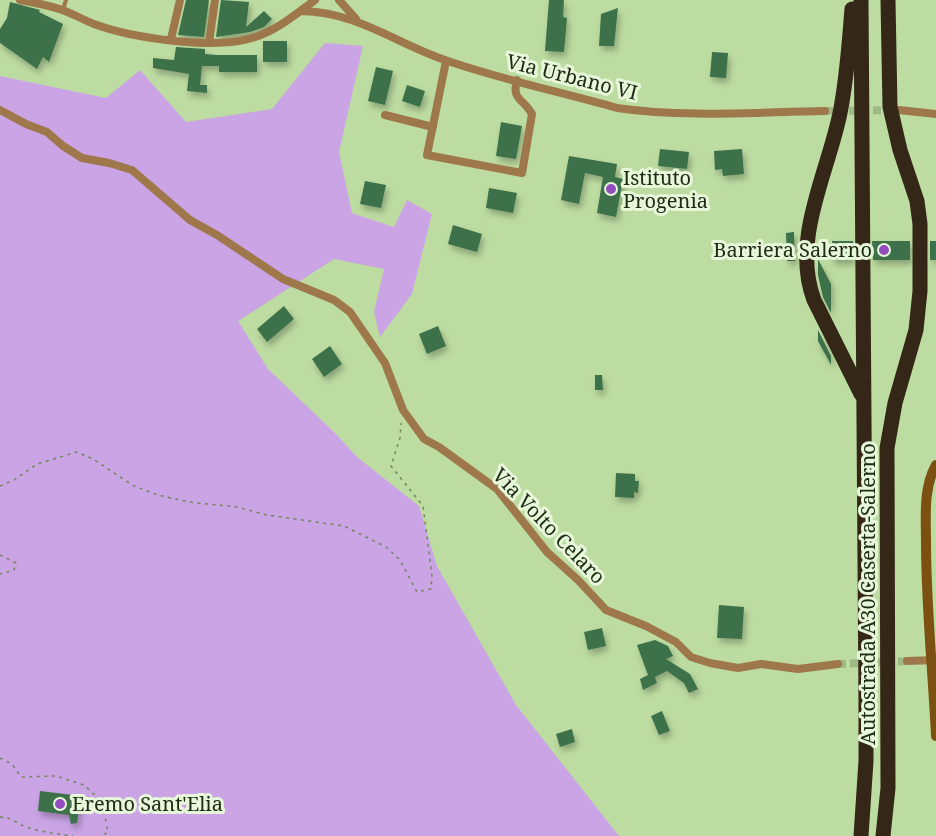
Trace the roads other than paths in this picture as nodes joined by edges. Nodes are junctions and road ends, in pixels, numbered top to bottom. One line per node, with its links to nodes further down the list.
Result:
1 (20, 0): 10 (street)
2 (66, 0): 10 (lane)
3 (180, 0): 13 (street)
4 (215, 0): 14 (street)
5 (339, 0): 12 (street, Via Urbano VI)
6 (853, 0): 23 (highway)
7 (861, 0): 23 (highway, Autostrada A30 Caserta-Salerno)
8 (888, 0): 30 (highway, Autostrada A30 Caserta-Salerno)
9 (312, 1): 11 (street)
10 (63, 10): 13 (street)
11 (301, 10): 12 (street, Via Urbano VI); 14 (street)
12 (357, 20): 15 (street, Via Urbano VI)
13 (171, 39): 14 (street)
14 (209, 43)
15 (446, 61): 16 (street, Via Urbano VI); 22 (street)
16 (516, 80): 19 (street, Via Urbano VI); 22 (street)
17 (0, 110): 27 (street, Via Volto Celaro)
18 (899, 110): 20 (street)
19 (825, 111)
20 (936, 114)
21 (385, 115): 22 (street)
22 (433, 126)
23 (863, 398): 29 (highway, Autostrada A30 Caserta-Salerno)
24 (936, 465): 25 (main road)
25 (934, 659): 26 (street); 28 (main road)
26 (908, 661)
27 (838, 664)
28 (936, 736)
29 (861, 836)
30 (883, 836)

